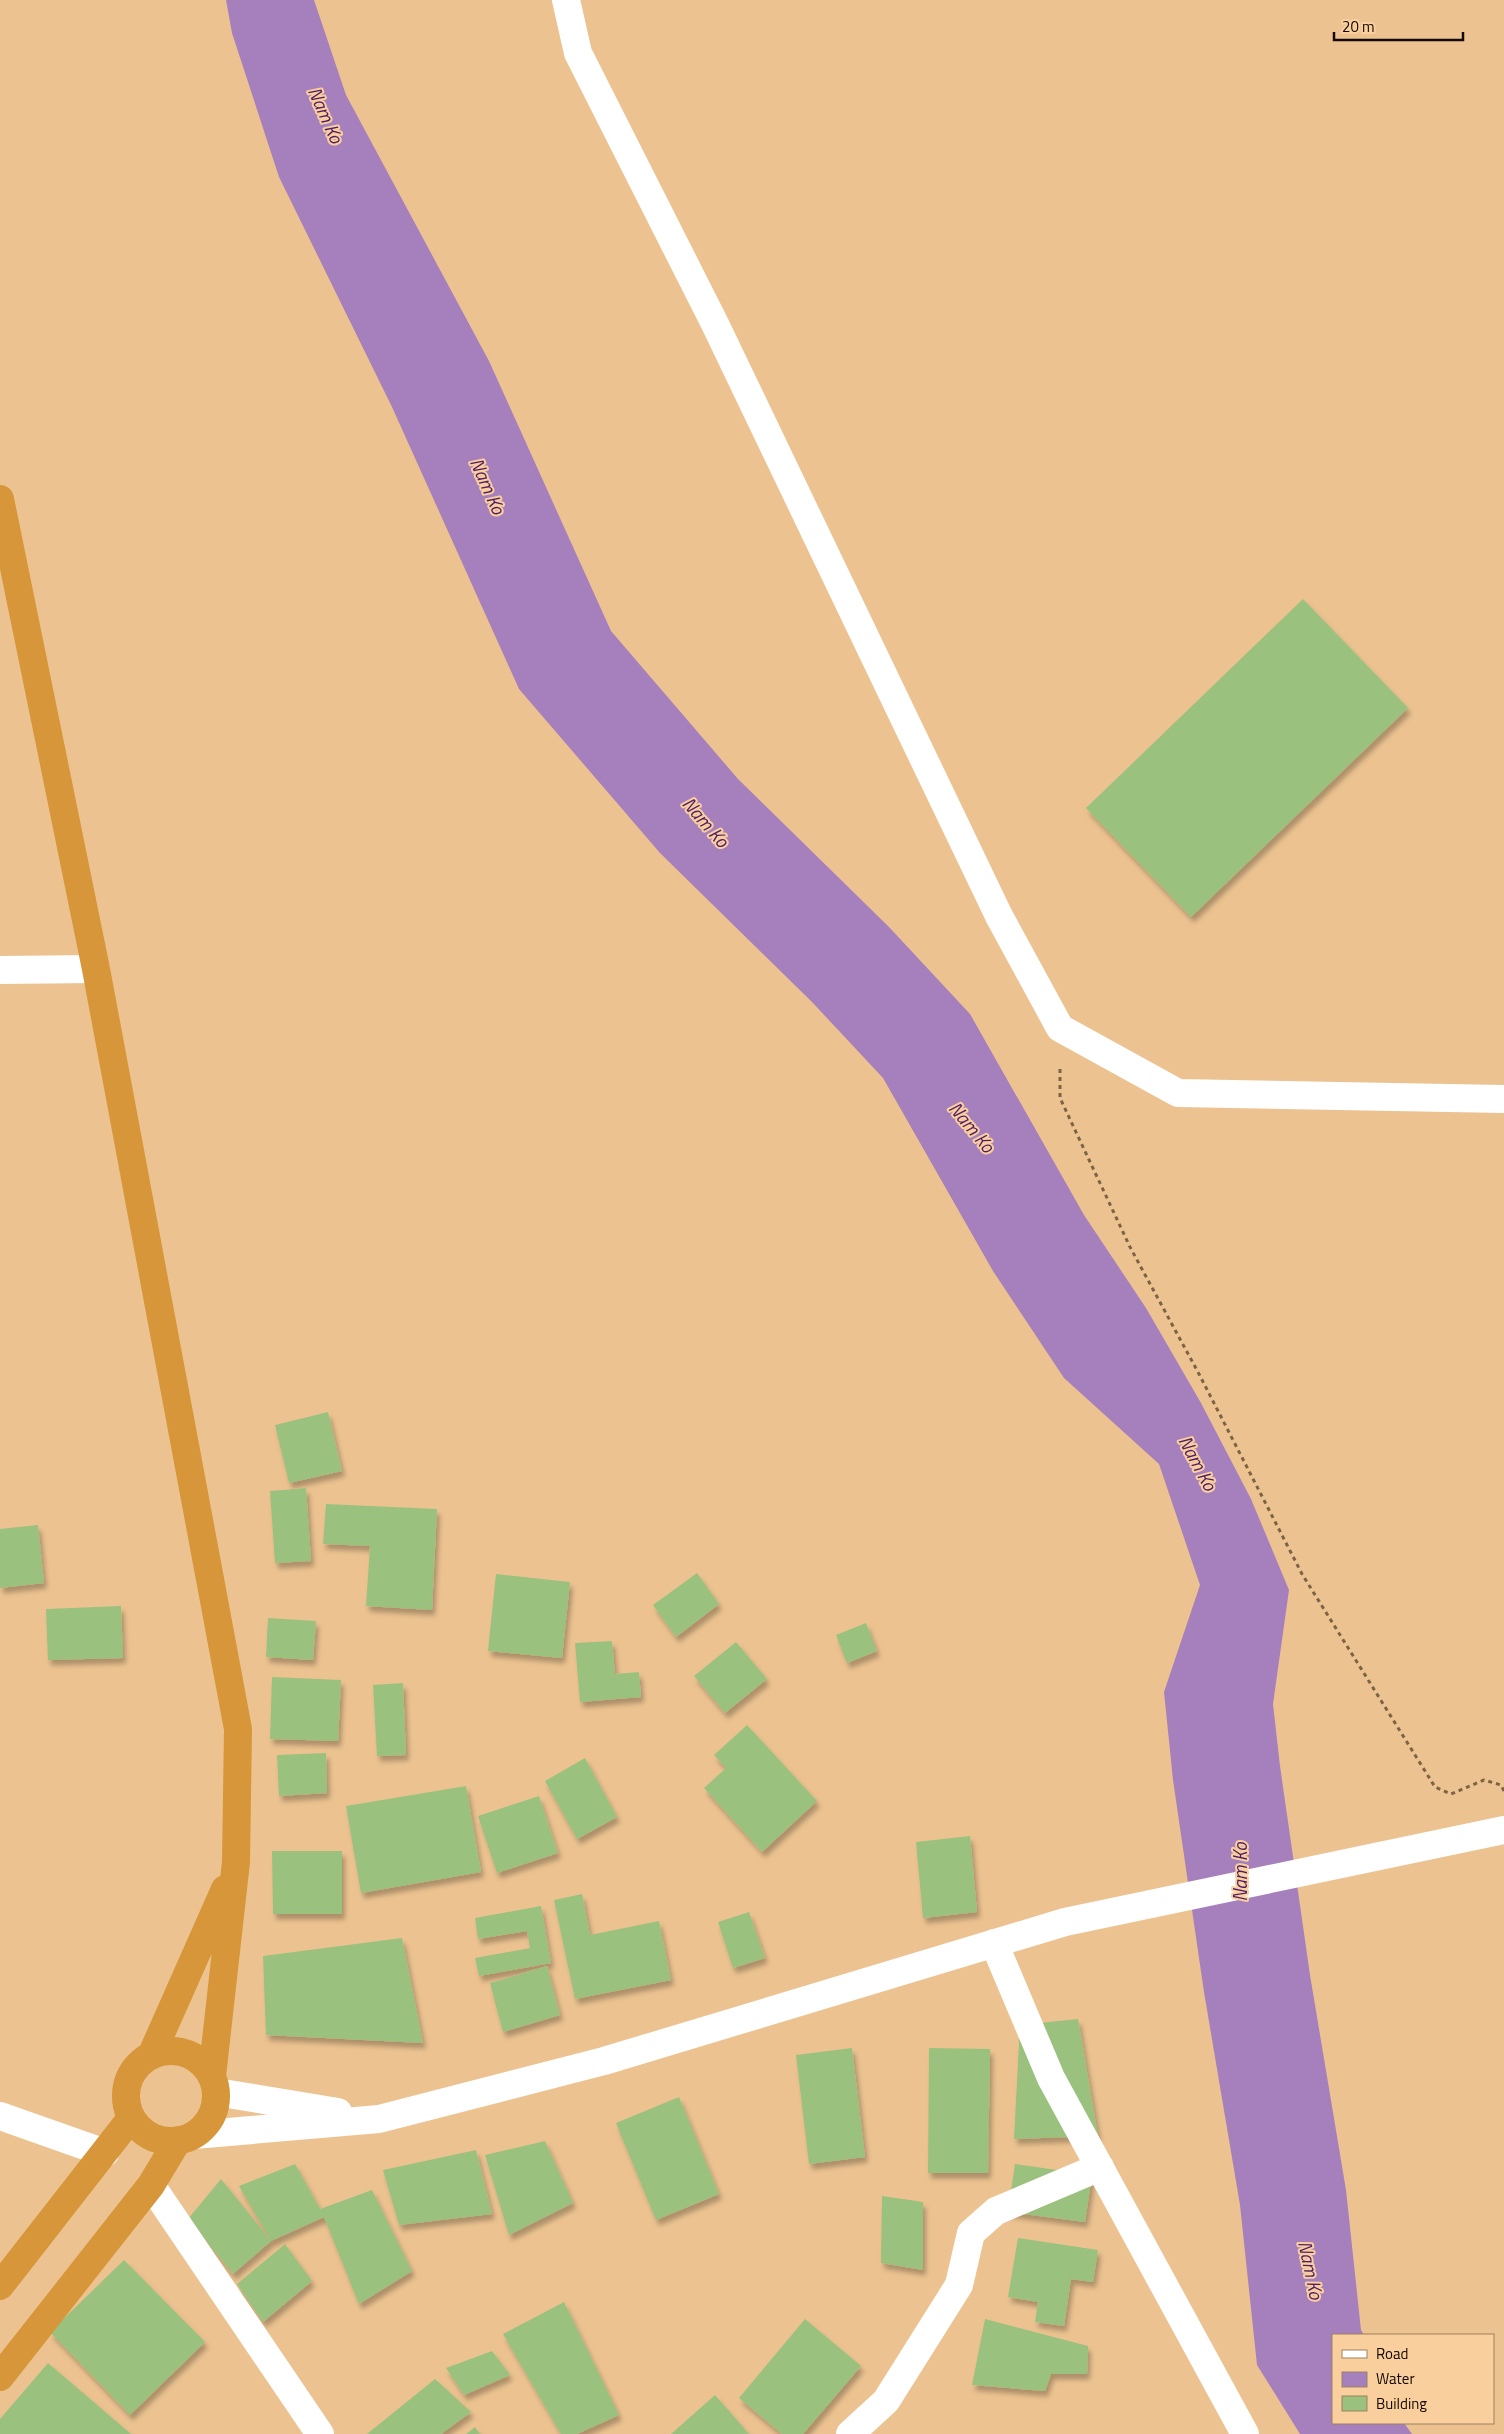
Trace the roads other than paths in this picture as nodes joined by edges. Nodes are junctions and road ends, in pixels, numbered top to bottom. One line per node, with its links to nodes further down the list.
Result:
1 (566, 0): 5 (street)
2 (0, 500): 3 (highway)
3 (96, 969): 4 (street); 7 (highway)
4 (0, 970)
5 (1504, 1099)
6 (1504, 1830): 8 (street)
7 (236, 1862): 9 (highway); 10 (highway)
8 (994, 1943): 13 (street); 16 (street)
9 (151, 2056): 10 (highway); 12 (highway)
10 (214, 2084): 13 (street); 14 (highway)
11 (0, 2116): 15 (street)
12 (131, 2118): 14 (highway); 15 (highway)
13 (379, 2119): 14 (street)
14 (186, 2138): 17 (highway)
15 (105, 2153): 18 (highway)
16 (1100, 2167): 21 (street); 22 (street)
17 (151, 2185): 19 (highway); 20 (street)
18 (0, 2286)
19 (0, 2377)
20 (320, 2434)
21 (850, 2434)
22 (1245, 2434)

